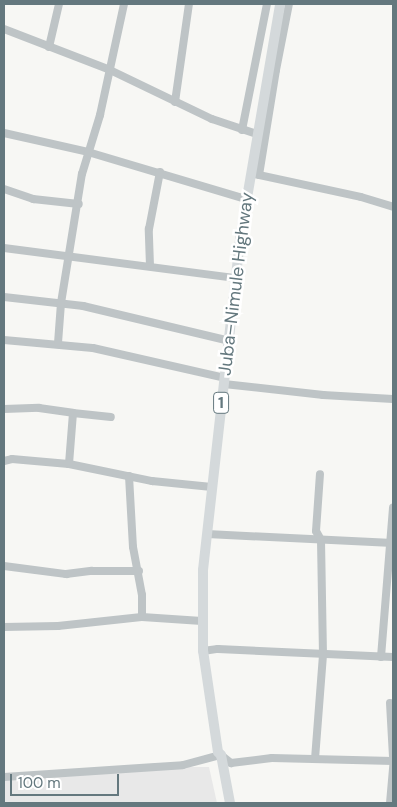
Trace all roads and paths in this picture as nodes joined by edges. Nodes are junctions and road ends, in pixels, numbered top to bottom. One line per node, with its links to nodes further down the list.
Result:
1 (59, 4): 8 (street)
2 (124, 4): 9 (street)
3 (189, 4): 10 (street)
4 (267, 4): 11 (street)
5 (280, 4): 13 (main road, Juba–Nimule Highway / 1)
6 (289, 4): 16 (street)
7 (4, 29): 8 (street)
8 (49, 47): 9 (street)
9 (110, 70): 10 (street); 14 (street)
10 (175, 102): 11 (street)
11 (242, 130): 13 (street)
12 (4, 134): 14 (street)
13 (257, 134): 16 (main road, Juba–Nimule Highway / 1)
14 (88, 152): 15 (street); 19 (street)
15 (160, 172): 18 (street); 23 (street)
16 (255, 174): 18 (main road, Juba–Nimule Highway / 1); 20 (street)
17 (4, 189): 19 (street)
18 (246, 199): 24 (main road, Juba–Nimule Highway / 1)
19 (79, 204): 22 (street)
20 (393, 207)
21 (4, 248): 22 (street)
22 (70, 257): 23 (street); 26 (street)
23 (150, 266): 24 (street)
24 (236, 278): 28 (main road, Juba–Nimule Highway / 1)
25 (4, 296): 26 (street)
26 (61, 303): 28 (street); 29 (street)
27 (4, 340): 29 (street)
28 (230, 341): 30 (main road, Juba–Nimule Highway / 1)
29 (58, 344): 30 (street)
30 (224, 381): 31 (street); 39 (main road, Juba–Nimule Highway / 1)
31 (393, 399)
32 (4, 409): 33 (street)
33 (73, 413): 34 (street); 36 (street)
34 (111, 417)
35 (4, 461): 36 (street)
36 (68, 464): 38 (street)
37 (320, 474): 42 (street)
38 (129, 476): 39 (street); 45 (street)
39 (212, 487): 41 (main road, Juba–Nimule Highway / 1)
40 (393, 508): 43 (street)
41 (207, 534): 42 (street); 47 (main road, Juba–Nimule Highway / 1)
42 (321, 540): 43 (street); 50 (street)
43 (391, 543): 51 (street)
44 (4, 566): 45 (street)
45 (139, 571): 46 (street)
46 (142, 617): 47 (street); 48 (street)
47 (202, 620): 49 (main road, Juba–Nimule Highway / 1)
48 (4, 627)
49 (203, 651): 50 (street); 54 (main road, Juba–Nimule Highway / 1)
50 (323, 655): 51 (street); 56 (street)
51 (381, 657): 52 (street)
52 (393, 657)
53 (390, 703): 55 (street)
54 (221, 755): 56 (street); 59 (street); 60 (main road, Juba–Nimule Highway / 1)
55 (393, 756)
56 (315, 759): 57 (street)
57 (393, 761)
58 (393, 765): 61 (street)
59 (4, 777)
60 (230, 803)
61 (390, 803)

